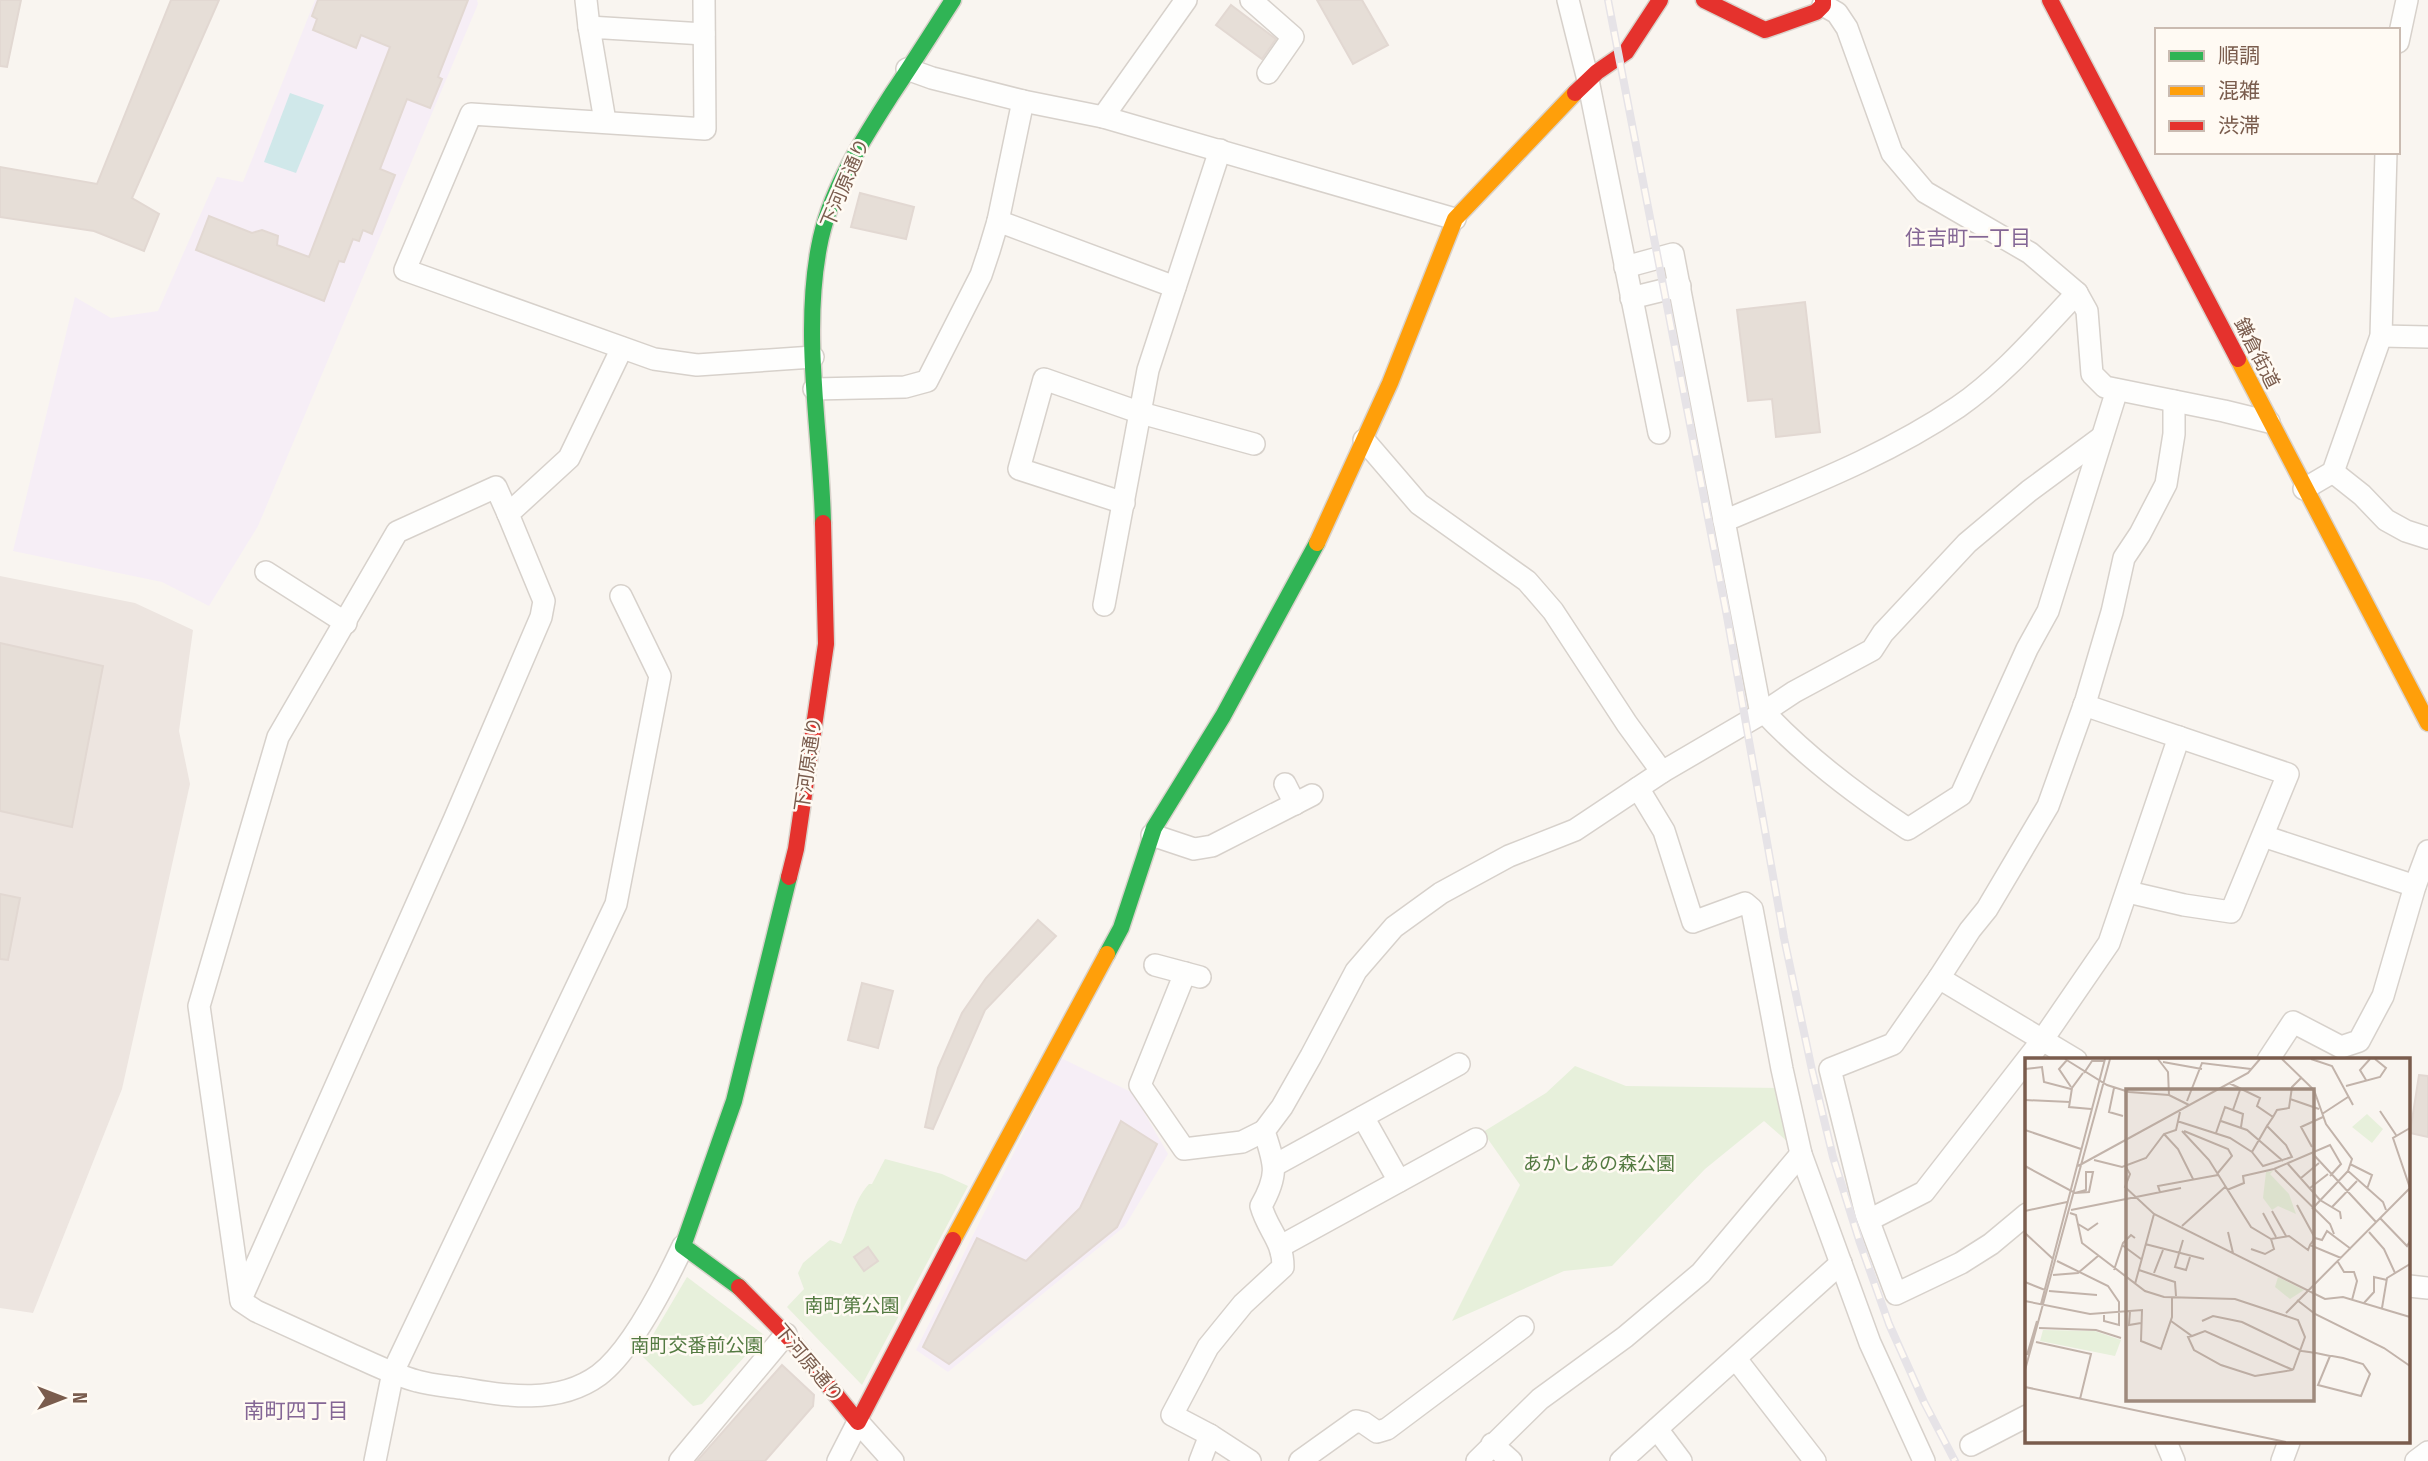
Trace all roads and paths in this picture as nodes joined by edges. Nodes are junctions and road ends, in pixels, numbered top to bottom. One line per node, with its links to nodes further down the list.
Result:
1 (586, 0): 12 (street)
2 (704, 0): 14 (street)
3 (953, 0): 15 (street, 下河原通り)
4 (1186, 0): 19 (street)
5 (1251, 0): 16 (street)
6 (1568, 0): 17 (street)
7 (1660, 0): 17 (street)
8 (1704, 0): 11 (street)
9 (2050, 0): 38 (street, 鎌倉街道)
10 (2407, 0): 13 (street)
11 (1823, 3): 28 (street)
12 (589, 27): 14 (street); 20 (street)
13 (2400, 33)
14 (704, 34): 20 (street)
15 (907, 69): 18 (street); 33 (street, 下河原通り)
16 (1268, 73)
17 (1588, 80): 23 (street); 25 (street)
18 (1023, 100): 19 (street); 24 (street)
19 (1103, 117): 21 (street)
20 (605, 121): 32 (street)
21 (1220, 150): 23 (street); 27 (street)
22 (2386, 154): 30 (street)
23 (1455, 219): 41 (street)
24 (998, 221): 27 (street); 34 (street)
25 (1625, 267): 26 (street); 29 (street)
26 (1680, 286): 29 (street); 47 (street)
27 (1175, 287): 37 (street)
28 (2077, 293): 35 (street); 47 (street)
29 (1631, 298): 39 (street)
30 (2381, 337): 31 (street); 43 (street)
31 (2428, 337)
32 (622, 348): 33 (street); 46 (street)
33 (813, 356): 34 (street, 下河原通り)
34 (814, 389): 81 (street, 下河原通り)
35 (2116, 390): 36 (street); 40 (street)
36 (2174, 401): 38 (street); 53 (street)
37 (1141, 413): 42 (street); 45 (street); 45 (street)
38 (2269, 422): 44 (street, 鎌倉街道)
39 (1659, 433)
40 (2102, 437): 54 (street); 54 (street)
41 (1364, 440): 57 (street); 60 (street)
42 (1254, 444)
43 (2333, 472): 44 (street); 48 (street)
44 (2304, 489): 55 (street, 鎌倉街道)
45 (1124, 503): 51 (street)
46 (508, 514): 52 (street); 86 (street)
47 (1724, 521): 54 (street)
48 (2428, 538)
49 (266, 572): 52 (street)
50 (621, 596): 90 (street)
51 (1104, 605)
52 (346, 623): 86 (street)
53 (2084, 705): 56 (street); 66 (street)
54 (1763, 713): 57 (street)
55 (2428, 723)
56 (2179, 737): 61 (street); 64 (street)
57 (1662, 772): 59 (street)
58 (1285, 783): 60 (street)
59 (1638, 788): 74 (street); 76 (street)
60 (1152, 835): 92 (street)
61 (2263, 836): 63 (street); 64 (street)
62 (2428, 851): 63 (street)
63 (2415, 886): 70 (street)
64 (2128, 892): 67 (street)
65 (1155, 965): 74 (street)
66 (1939, 978): 67 (street); 80 (street)
67 (2043, 1039): 68 (street); 69 (street)
68 (2028, 1058)
69 (2073, 1058)
70 (2269, 1058)
71 (2025, 1062): 80 (street)
72 (1459, 1064): 73 (street)
73 (1363, 1117): 77 (street); 78 (street)
74 (1264, 1131): 77 (street)
75 (1476, 1139): 78 (street)
76 (1801, 1154): 83 (street); 95 (street)
77 (1275, 1165): 82 (street)
78 (1399, 1181): 82 (street)
79 (2025, 1216): 80 (street)
80 (1868, 1220)
81 (683, 1246): 88 (street, 下河原通り); 90 (street)
82 (1281, 1246): 94 (street)
83 (1841, 1263): 89 (street); 100 (street)
84 (2410, 1286): 85 (street)
85 (2428, 1288)
86 (240, 1301): 90 (street)
87 (1523, 1327): 107 (street)
88 (786, 1334): 92 (street, 下河原通り); 102 (street)
89 (1736, 1359): 93 (street); 112 (street)
90 (393, 1372): 101 (street)
91 (2025, 1417): 98 (street)
92 (858, 1422): 103 (street); 104 (street, 下河原通り)
93 (1657, 1429): 110 (street); 111 (street)
94 (1210, 1435): 105 (street); 106 (street)
95 (1492, 1444): 108 (street); 109 (street)
96 (2166, 1444): 113 (street)
97 (2288, 1444): 114 (street)
98 (1971, 1445)
99 (2428, 1452): 115 (street)
100 (1918, 1459)
101 (375, 1461)
102 (680, 1461)
103 (838, 1461)
104 (893, 1461)
105 (1200, 1461)
106 (1250, 1461)
107 (1300, 1461)
108 (1477, 1461)
109 (1511, 1461)
110 (1621, 1461)
111 (1681, 1461)
112 (1815, 1461)
113 (2174, 1461)
114 (2282, 1461)
115 (2416, 1461)

